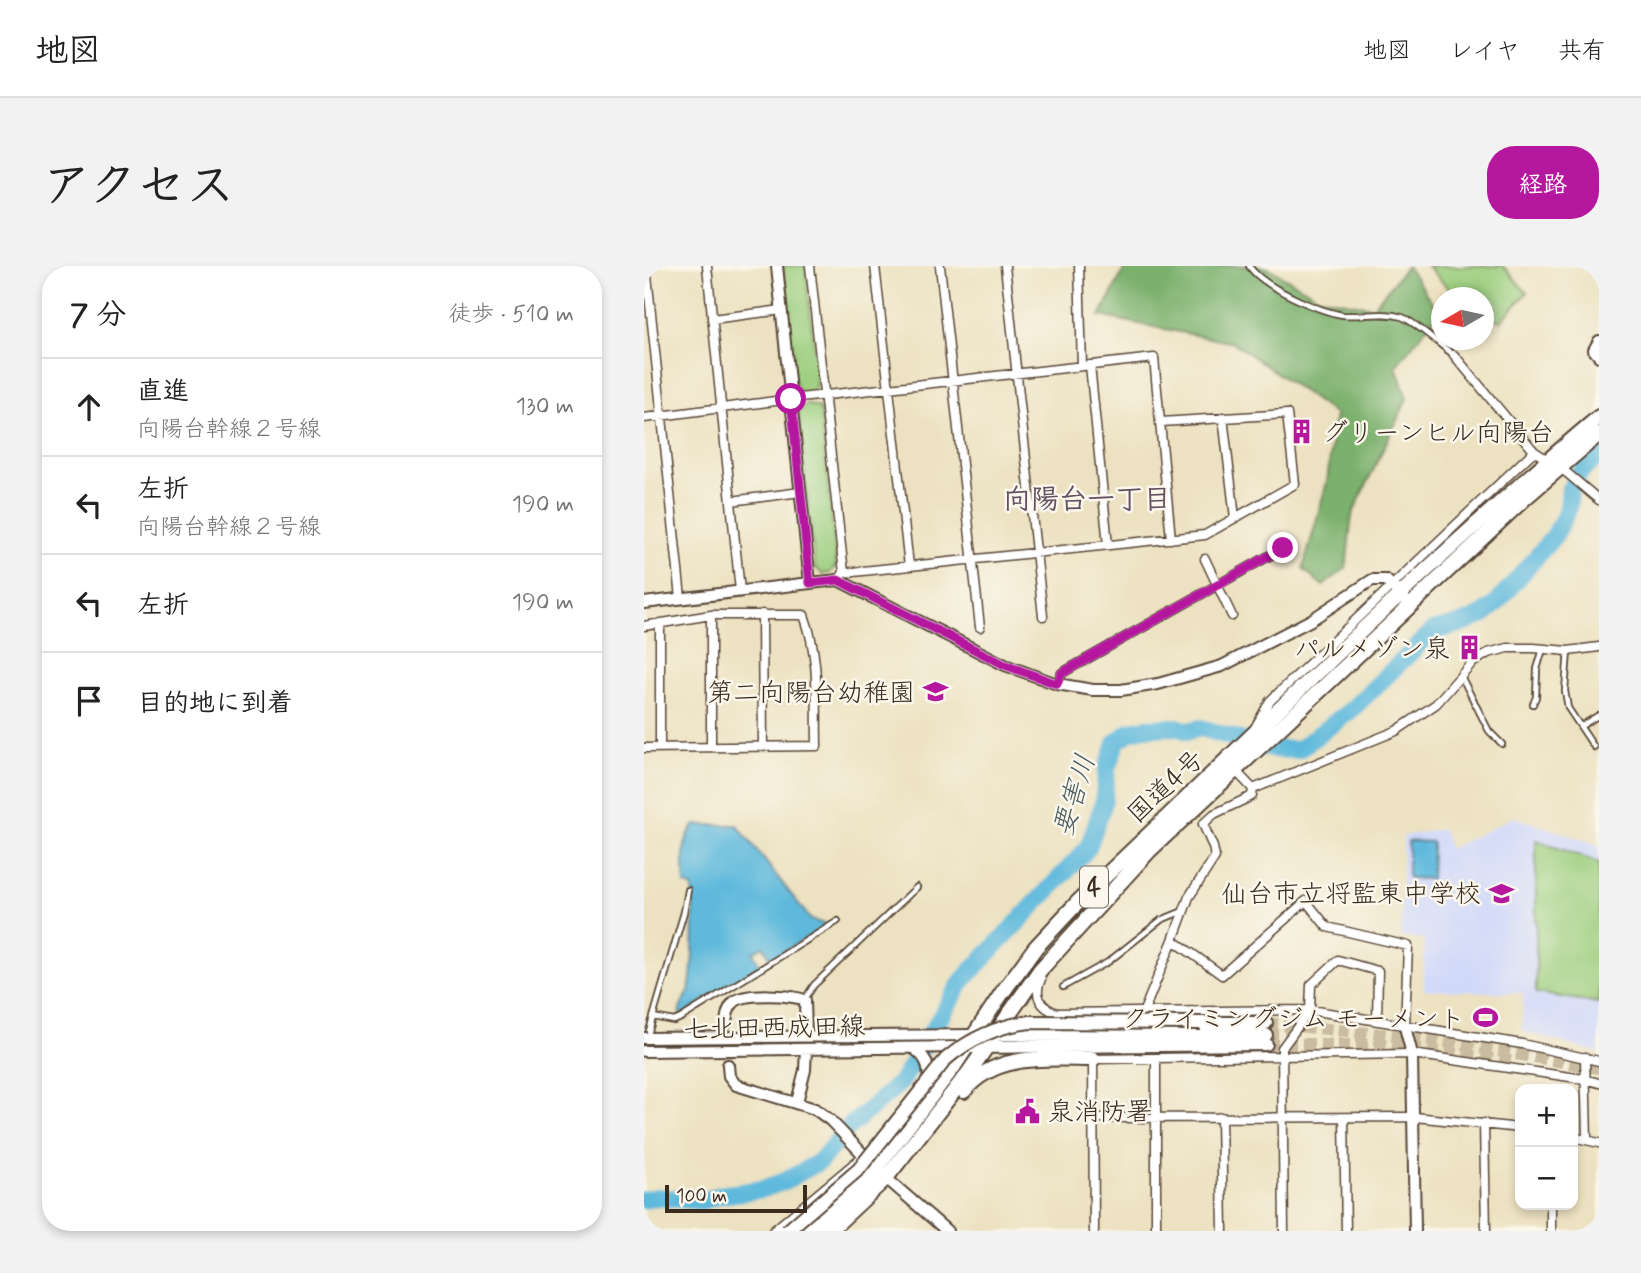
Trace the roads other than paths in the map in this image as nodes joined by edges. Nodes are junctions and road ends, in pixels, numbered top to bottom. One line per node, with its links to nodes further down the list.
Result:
1 (646, 266): 22 (street)
2 (707, 266): 11 (street)
3 (777, 266): 10 (street)
4 (810, 266): 19 (street)
5 (875, 266): 18 (street)
6 (940, 266): 17 (street)
7 (1005, 266): 16 (street)
8 (1079, 266): 15 (street)
9 (1249, 266): 13 (lane)
10 (782, 310): 11 (street); 20 (street)
11 (712, 319): 21 (street)
12 (1599, 341): 14 (street)
13 (1454, 355): 28 (street)
14 (1599, 356)
15 (1086, 366): 16 (street); 26 (street); 35 (street)
16 (1017, 373): 17 (street); 37 (street)
17 (953, 380): 18 (street); 38 (street)
18 (889, 388): 19 (street); 40 (street)
19 (822, 395): 20 (street); 41 (street)
20 (791, 399): 21 (street); 30 (street)
21 (722, 409): 22 (street); 31 (street)
22 (662, 416): 25 (street); 46 (street)
23 (1223, 416): 26 (street); 33 (street); 33 (street)
24 (1599, 417): 29 (highway, 国道4号 / 4)
25 (644, 418)
26 (1161, 422): 34 (street)
27 (1599, 434): 29 (highway, 国道4号 / 4)
28 (1534, 451): 29 (street); 45 (street)
29 (1559, 468): 32 (street); 45 (highway, 国道4号 / 4)
30 (801, 492): 31 (street); 42 (street)
31 (731, 500): 44 (street)
32 (1599, 500)
33 (1235, 518): 34 (street)
34 (1171, 539): 35 (street)
35 (1108, 545): 37 (street)
36 (1283, 548): 43 (street)
37 (1036, 553): 38 (street); 50 (street)
38 (973, 559): 40 (street); 54 (street)
39 (1205, 559): 43 (street)
40 (909, 566): 41 (street)
41 (841, 577): 42 (street); 59 (street)
42 (810, 583): 44 (street)
43 (1217, 585): 51 (street); 59 (street)
44 (740, 591): 46 (street)
45 (1401, 596): 59 (street); 69 (highway, 国道4号 / 4); 89 (highway, 国道4号 / 4)
46 (681, 598): 47 (street)
47 (644, 603)
48 (762, 614): 49 (street); 65 (street); 65 (street)
49 (711, 615): 52 (street); 64 (street)
50 (1043, 616)
51 (1232, 616)
52 (660, 623): 53 (street); 68 (street)
53 (644, 626)
54 (980, 627)
55 (1599, 647): 57 (street)
56 (1543, 649): 57 (street); 58 (street); 60 (lane)
57 (1569, 651): 62 (lane)
58 (1461, 676): 63 (lane); 70 (street)
59 (1057, 684)
60 (1532, 704)
61 (1599, 715): 62 (lane)
62 (1581, 726): 66 (lane)
63 (1502, 744)
64 (712, 747): 65 (street); 68 (street)
65 (763, 747)
66 (1594, 747)
67 (644, 748): 68 (street)
68 (660, 748)
69 (1237, 771): 70 (street); 76 (highway, 国道4号 / 4)
70 (1253, 789): 73 (street)
71 (917, 887): 78 (lane)
72 (688, 890): 81 (lane)
73 (1185, 910): 75 (street); 77 (lane)
74 (838, 921): 81 (lane)
75 (1173, 940): 80 (street); 84 (street)
76 (1052, 957): 80 (street); 85 (highway, 国道4号 / 4)
77 (1063, 986)
78 (805, 1000): 83 (street); 88 (street)
79 (1310, 1010): 80 (street); 82 (street); 82 (street); 95 (street)
80 (1143, 1013)
81 (653, 1017): 87 (lane)
82 (1377, 1021): 84 (street)
83 (726, 1022)
84 (1405, 1027): 94 (street); 96 (street)
85 (996, 1034): 86 (main road); 89 (main road); 90 (highway, 国道4号 / 4)
86 (1266, 1034): 90 (main road); 120 (main road, bridge)
87 (646, 1035): 88 (street)
88 (806, 1036): 89 (street)
89 (971, 1041): 90 (main road); 91 (street, 七北田西成田線); 104 (highway, 国道4号 / 4)
90 (987, 1046): 104 (highway, 国道4号 / 4)
91 (909, 1048): 92 (street, 七北田西成田線); 104 (street)
92 (806, 1049): 93 (street, 七北田西成田線); 103 (street)
93 (644, 1051)
94 (1412, 1054): 95 (street); 101 (street); 107 (street)
95 (1282, 1057): 98 (street); 109 (street)
96 (1585, 1057): 99 (street); 101 (street)
97 (1093, 1059): 98 (street); 104 (highway); 108 (street)
98 (1156, 1059): 105 (street)
99 (1599, 1061)
100 (728, 1065): 103 (street)
101 (1584, 1079): 102 (street); 114 (street)
102 (1599, 1083)
103 (797, 1102): 116 (street)
104 (926, 1115): 117 (highway, 国道4号 / 4)
105 (1157, 1117): 106 (street); 108 (street); 125 (street)
106 (1221, 1117): 109 (street); 126 (street)
107 (1415, 1117): 110 (street); 111 (street); 129 (street)
108 (1094, 1118): 124 (street)
109 (1283, 1118): 110 (street); 127 (street)
110 (1344, 1118): 128 (street)
111 (1483, 1123): 112 (street); 130 (street)
112 (1515, 1127)
113 (1578, 1138): 114 (street)
114 (1587, 1140): 115 (street)
115 (1599, 1143)
116 (859, 1152): 117 (street); 119 (street)
117 (881, 1173): 121 (highway, 国道4号 / 4); 122 (highway, 国道4号 / 4); 123 (street)
118 (1551, 1210): 131 (street)
119 (773, 1231)
120 (787, 1231)
121 (809, 1231)
122 (829, 1231)
123 (947, 1231)
124 (1094, 1231)
125 (1156, 1231)
126 (1223, 1231)
127 (1284, 1231)
128 (1346, 1231)
129 (1415, 1231)
130 (1486, 1231)
131 (1551, 1231)

